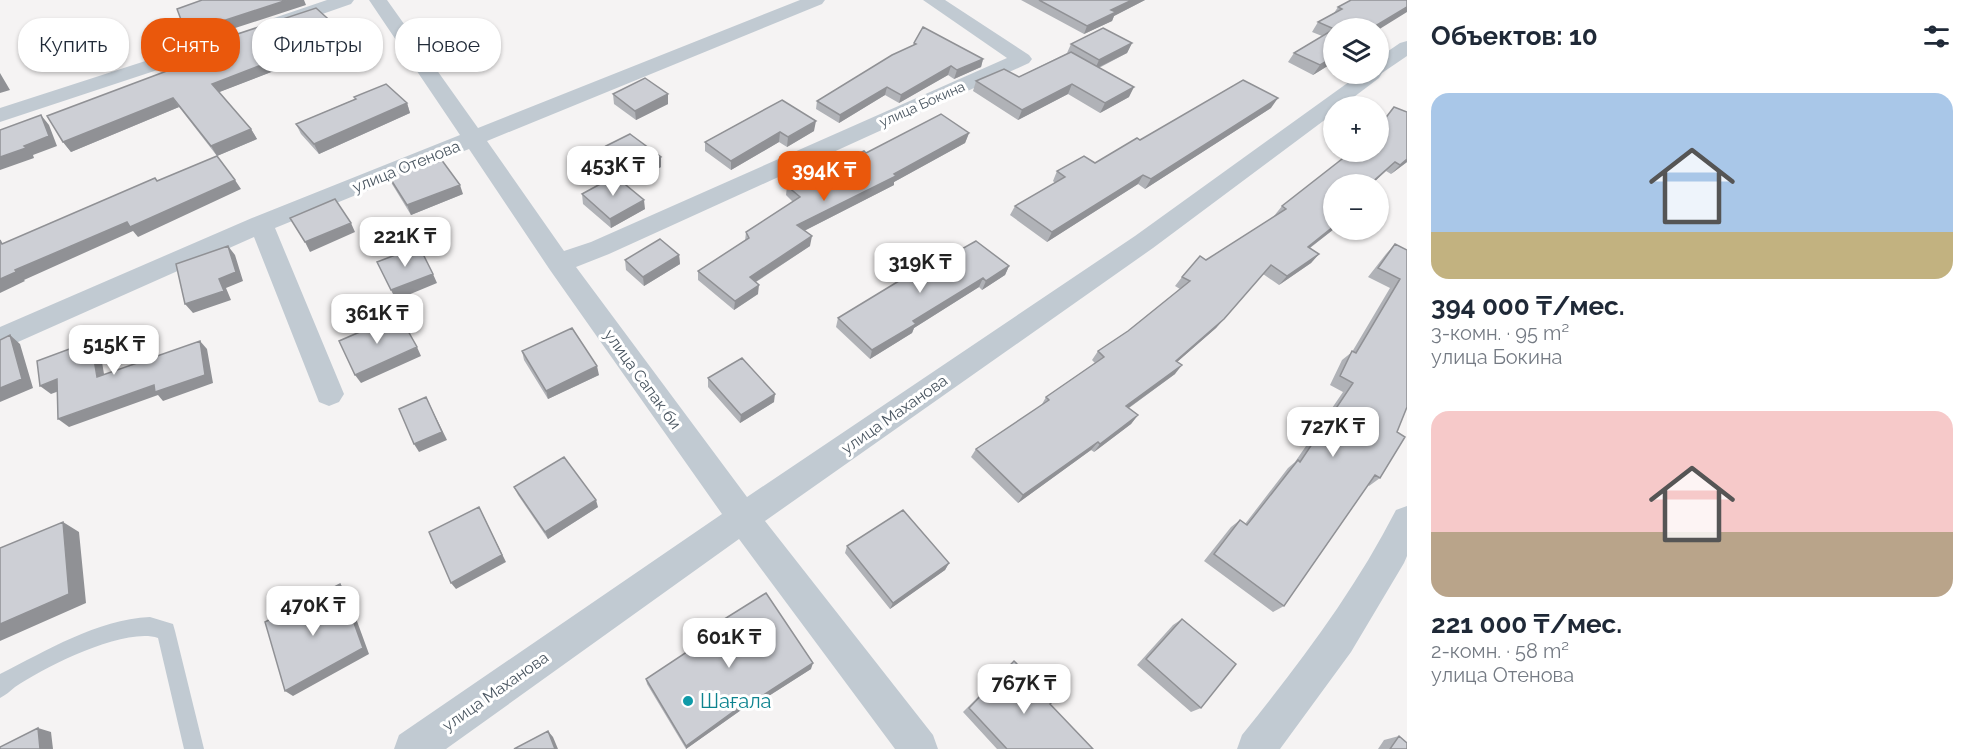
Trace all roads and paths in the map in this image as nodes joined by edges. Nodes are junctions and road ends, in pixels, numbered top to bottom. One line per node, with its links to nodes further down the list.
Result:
1 (345, 0): 5 (street)
2 (378, 0): 11 (street, улица Сапак би)
3 (816, 0): 11 (street, улица Отенова)
4 (932, 0): 13 (street, улица Бокина)
5 (293, 18)
6 (244, 35): 10 (street)
7 (1407, 47): 8 (street)
8 (1389, 60)
9 (1358, 84): 16 (street, улица Маханова)
10 (0, 115)
11 (472, 139): 12 (street, улица Отенова); 13 (street, улица Сапак би)
12 (261, 224): 14 (street, улица Отенова); 15 (street)
13 (559, 263): 16 (street, улица Сапак би)
14 (0, 339)
15 (329, 394)
16 (743, 518): 20 (street, улица Маханова); 21 (street, улица Сапак би)
17 (1407, 521): 22 (street)
18 (0, 688): 19 (lane)
19 (194, 749)
20 (413, 749)
21 (919, 749)
22 (1256, 749)

